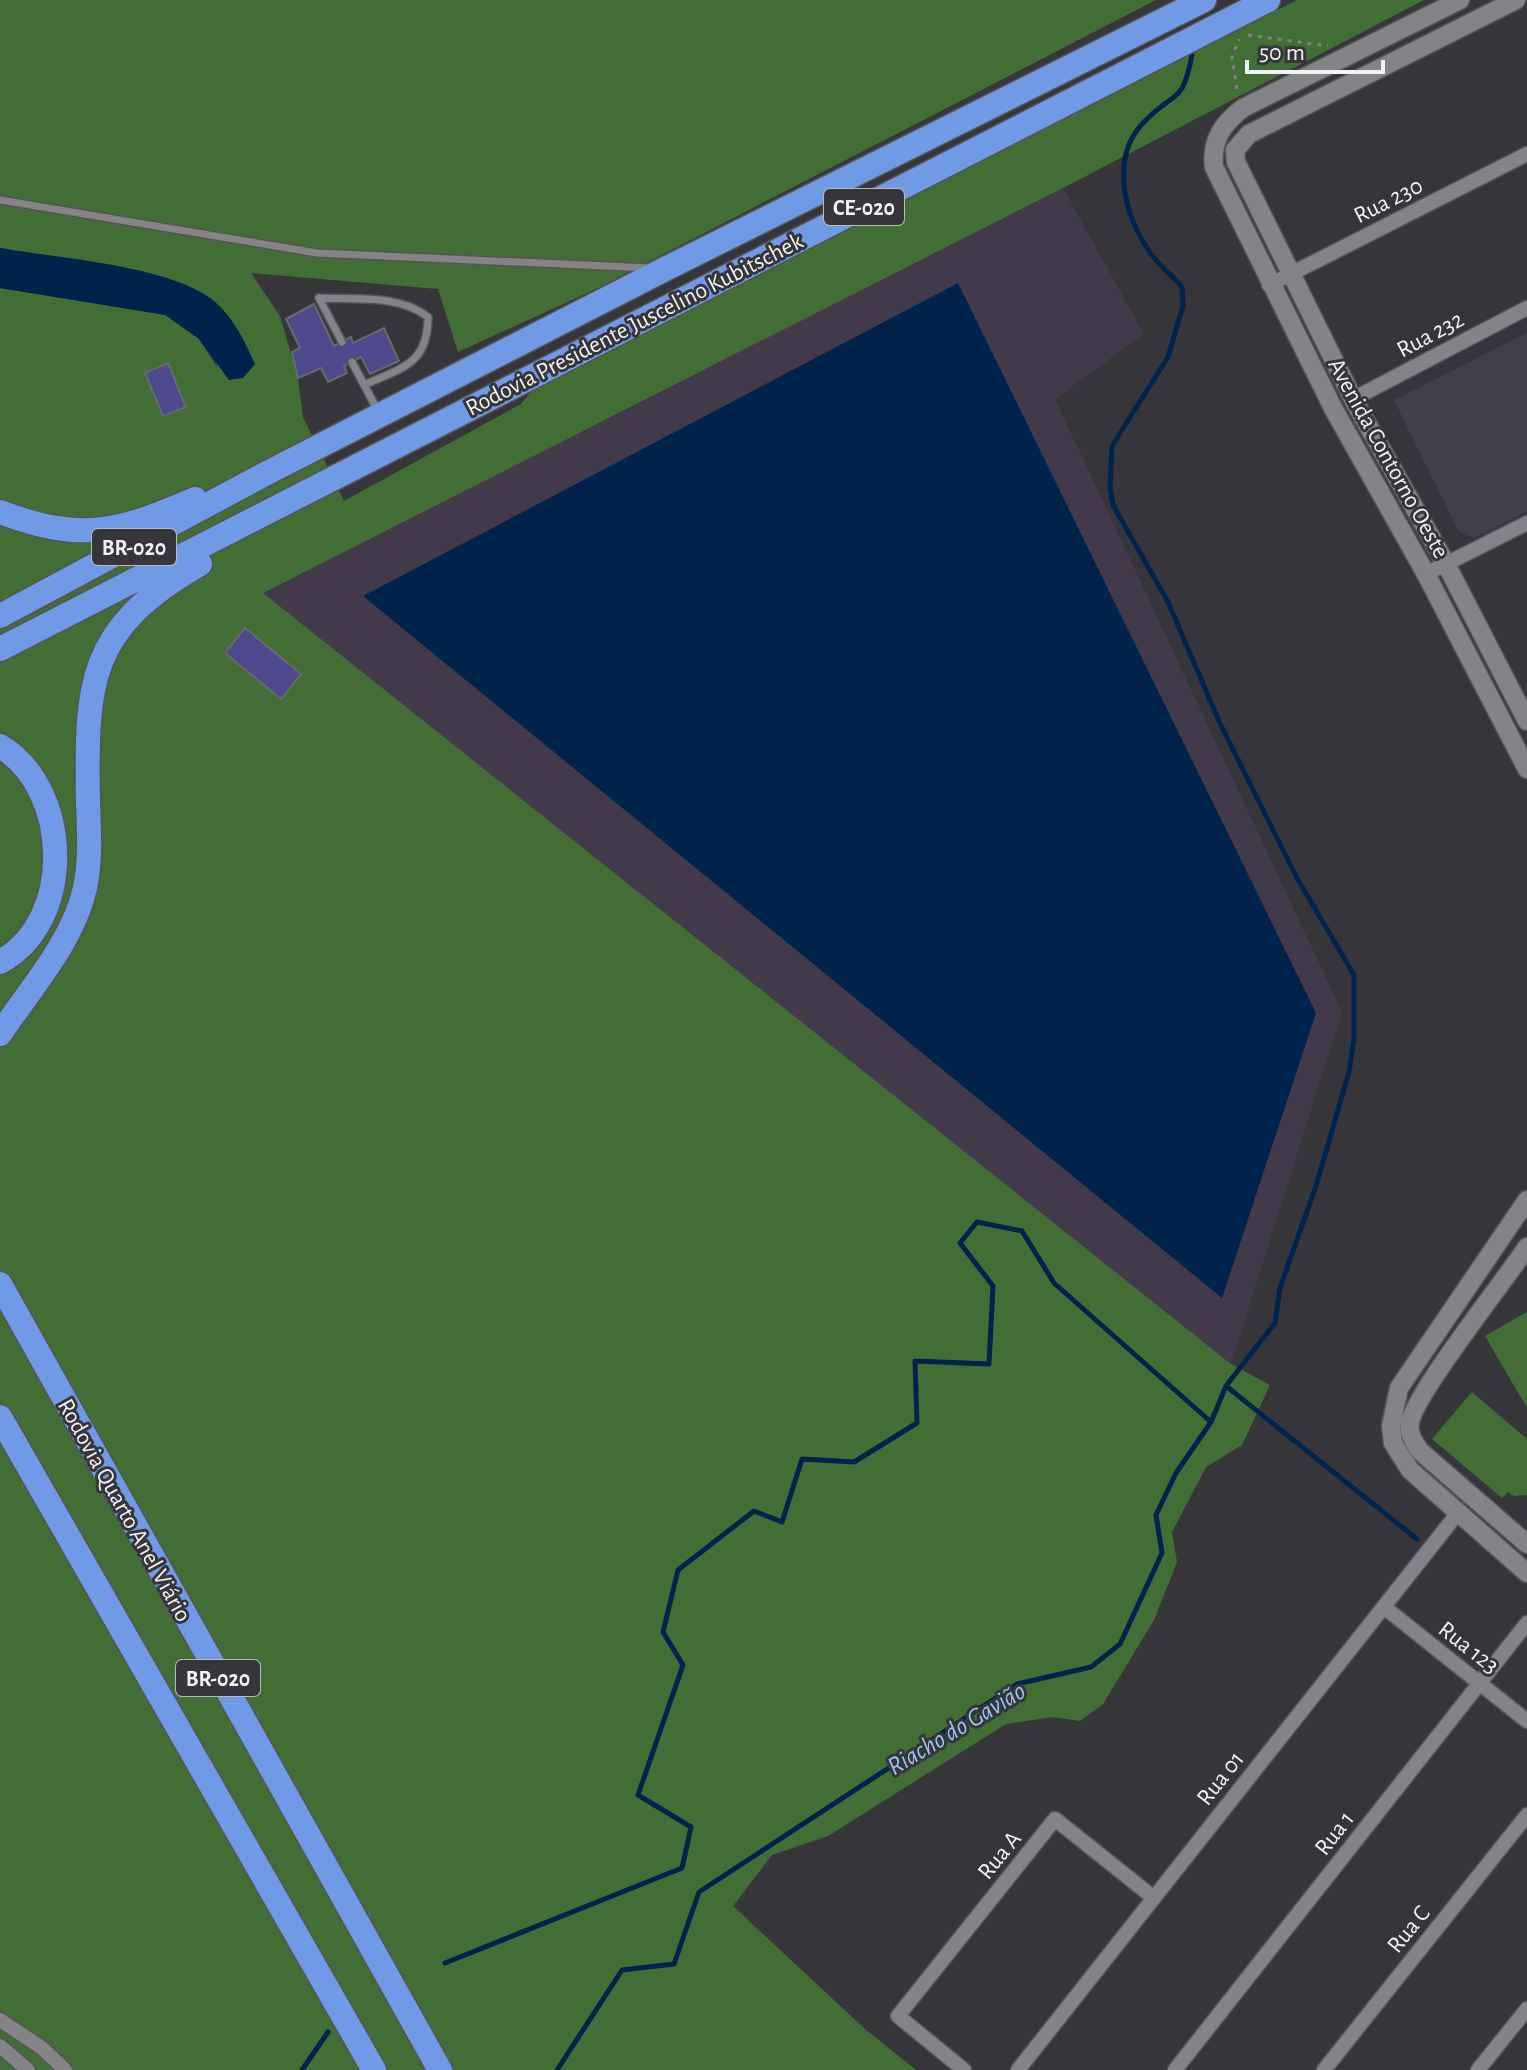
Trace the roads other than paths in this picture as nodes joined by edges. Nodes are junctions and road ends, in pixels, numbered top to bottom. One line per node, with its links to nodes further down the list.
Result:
1 (1204, 0): 9 (highway, Rodovia Presidente Juscelino Kubitschek / CE-020)
2 (1268, 0): 20 (highway, Rodovia Presidente Juscelino Kubitschek / CE-020)
3 (1460, 0): 5 (street)
4 (1516, 0): 6 (street)
5 (1216, 137): 6 (street); 11 (street, Avenida Contorno Oeste)
6 (1235, 150): 10 (street, Avenida Contorno Oeste)
7 (1527, 154): 10 (street, Rua 230)
8 (0, 200): 9 (lane)
9 (665, 269): 17 (highway, Rodovia Presidente Juscelino Kubitschek / CE-020)
10 (1291, 274): 11 (street, Rua 230); 16 (street, Avenida Contorno Oeste)
11 (1269, 285): 23 (street, Avenida Contorno Oeste)
12 (1527, 308): 16 (street, Rua 232)
13 (342, 342): 15 (lane)
14 (352, 362): 15 (lane)
15 (364, 385): 17 (lane)
16 (1353, 399): 22 (street, Avenida Contorno Oeste)
17 (381, 415): 18 (highway, Rodovia Presidente Juscelino Kubitschek / CE-020)
18 (265, 474): 19 (highway); 24 (highway, Rodovia Presidente Juscelino Kubitschek / BR-020)
19 (0, 512)
20 (251, 521): 25 (highway, Rodovia Presidente Juscelino Kubitschek / BR-020); 30 (highway)
21 (1527, 523): 22 (street)
22 (1446, 564): 23 (street); 26 (street, Avenida Contorno Oeste)
23 (1426, 574): 28 (street, Avenida Contorno Oeste)
24 (0, 616)
25 (0, 649)
26 (1527, 721)
27 (0, 746): 29 (highway)
28 (1527, 769)
29 (0, 962)
30 (0, 1034)
31 (1527, 1200): 37 (street)
32 (1527, 1247): 34 (street)
33 (1527, 1267): 34 (street)
34 (1508, 1276): 37 (street)
35 (0, 1284): 53 (highway, Rodovia Quarto Anel Viário / BR-020)
36 (0, 1417): 52 (highway, BR-020)
37 (1402, 1441): 38 (street); 39 (street)
38 (1457, 1514): 40 (street); 41 (street, Rua 01)
39 (1527, 1544)
40 (1527, 1573)
41 (1384, 1607): 43 (street, Rua 123); 46 (street, Rua 01)
42 (1527, 1623): 43 (street, Rua 1)
43 (1480, 1683): 44 (street, Rua 123); 56 (street, Rua 1)
44 (1527, 1721)
45 (1527, 1815): 57 (street, Rua C)
46 (1154, 1898): 54 (street, Rua A); 55 (street, Rua 01)
47 (1527, 2009): 58 (street)
48 (0, 2020): 51 (street)
49 (0, 2046): 50 (street)
50 (28, 2070)
51 (65, 2070)
52 (374, 2070)
53 (440, 2070)
54 (964, 2070)
55 (1018, 2070)
56 (1175, 2070)
57 (1324, 2070)
58 (1478, 2070)

